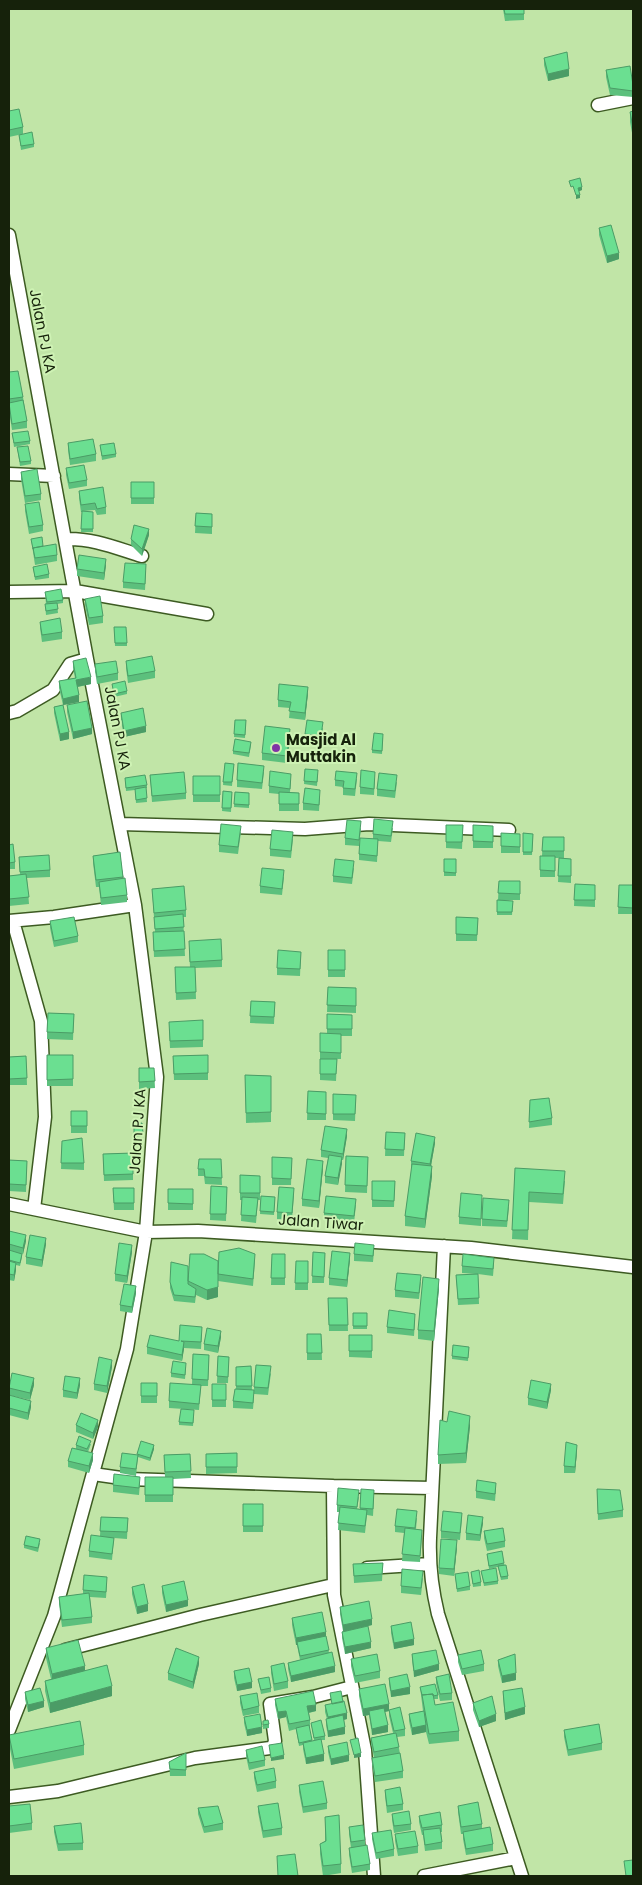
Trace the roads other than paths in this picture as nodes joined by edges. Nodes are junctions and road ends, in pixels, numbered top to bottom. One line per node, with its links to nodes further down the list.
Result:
1 (633, 98): 2 (street)
2 (598, 105)
3 (9, 236): 5 (street, Jalan PJ KA)
4 (9, 474): 5 (street)
5 (54, 476): 6 (street, Jalan PJ KA)
6 (65, 539): 7 (street); 8 (street, Jalan PJ KA)
7 (142, 556)
8 (76, 591): 9 (street); 10 (street); 11 (street, Jalan PJ KA)
9 (9, 592)
10 (207, 614)
11 (87, 659): 12 (street); 13 (street, Jalan PJ KA)
12 (9, 714)
13 (120, 824): 14 (street); 15 (street, Jalan PJ KA)
14 (509, 830)
15 (135, 905): 16 (street); 19 (street, Jalan PJ KA)
16 (11, 921): 18 (street)
17 (9, 1204): 18 (street, Jalan Tiwar)
18 (34, 1209): 19 (street, Jalan Tiwar)
19 (146, 1232): 20 (street, Jalan Tiwar); 22 (street, Jalan PJ KA)
20 (444, 1246): 21 (street, Jalan Tiwar); 24 (street)
21 (633, 1267)
22 (93, 1474): 23 (street); 28 (street, Jalan PJ KA)
23 (333, 1486): 24 (street); 27 (street)
24 (432, 1488): 25 (street)
25 (430, 1564): 26 (street); 32 (street)
26 (368, 1568)
27 (333, 1584): 28 (street); 29 (street)
28 (38, 1656): 30 (street, Jalan PJ KA)
29 (352, 1687): 31 (street); 33 (street)
30 (9, 1730)
31 (9, 1797)
32 (516, 1858): 34 (street); 35 (street)
33 (374, 1876)
34 (424, 1876)
35 (522, 1876)

